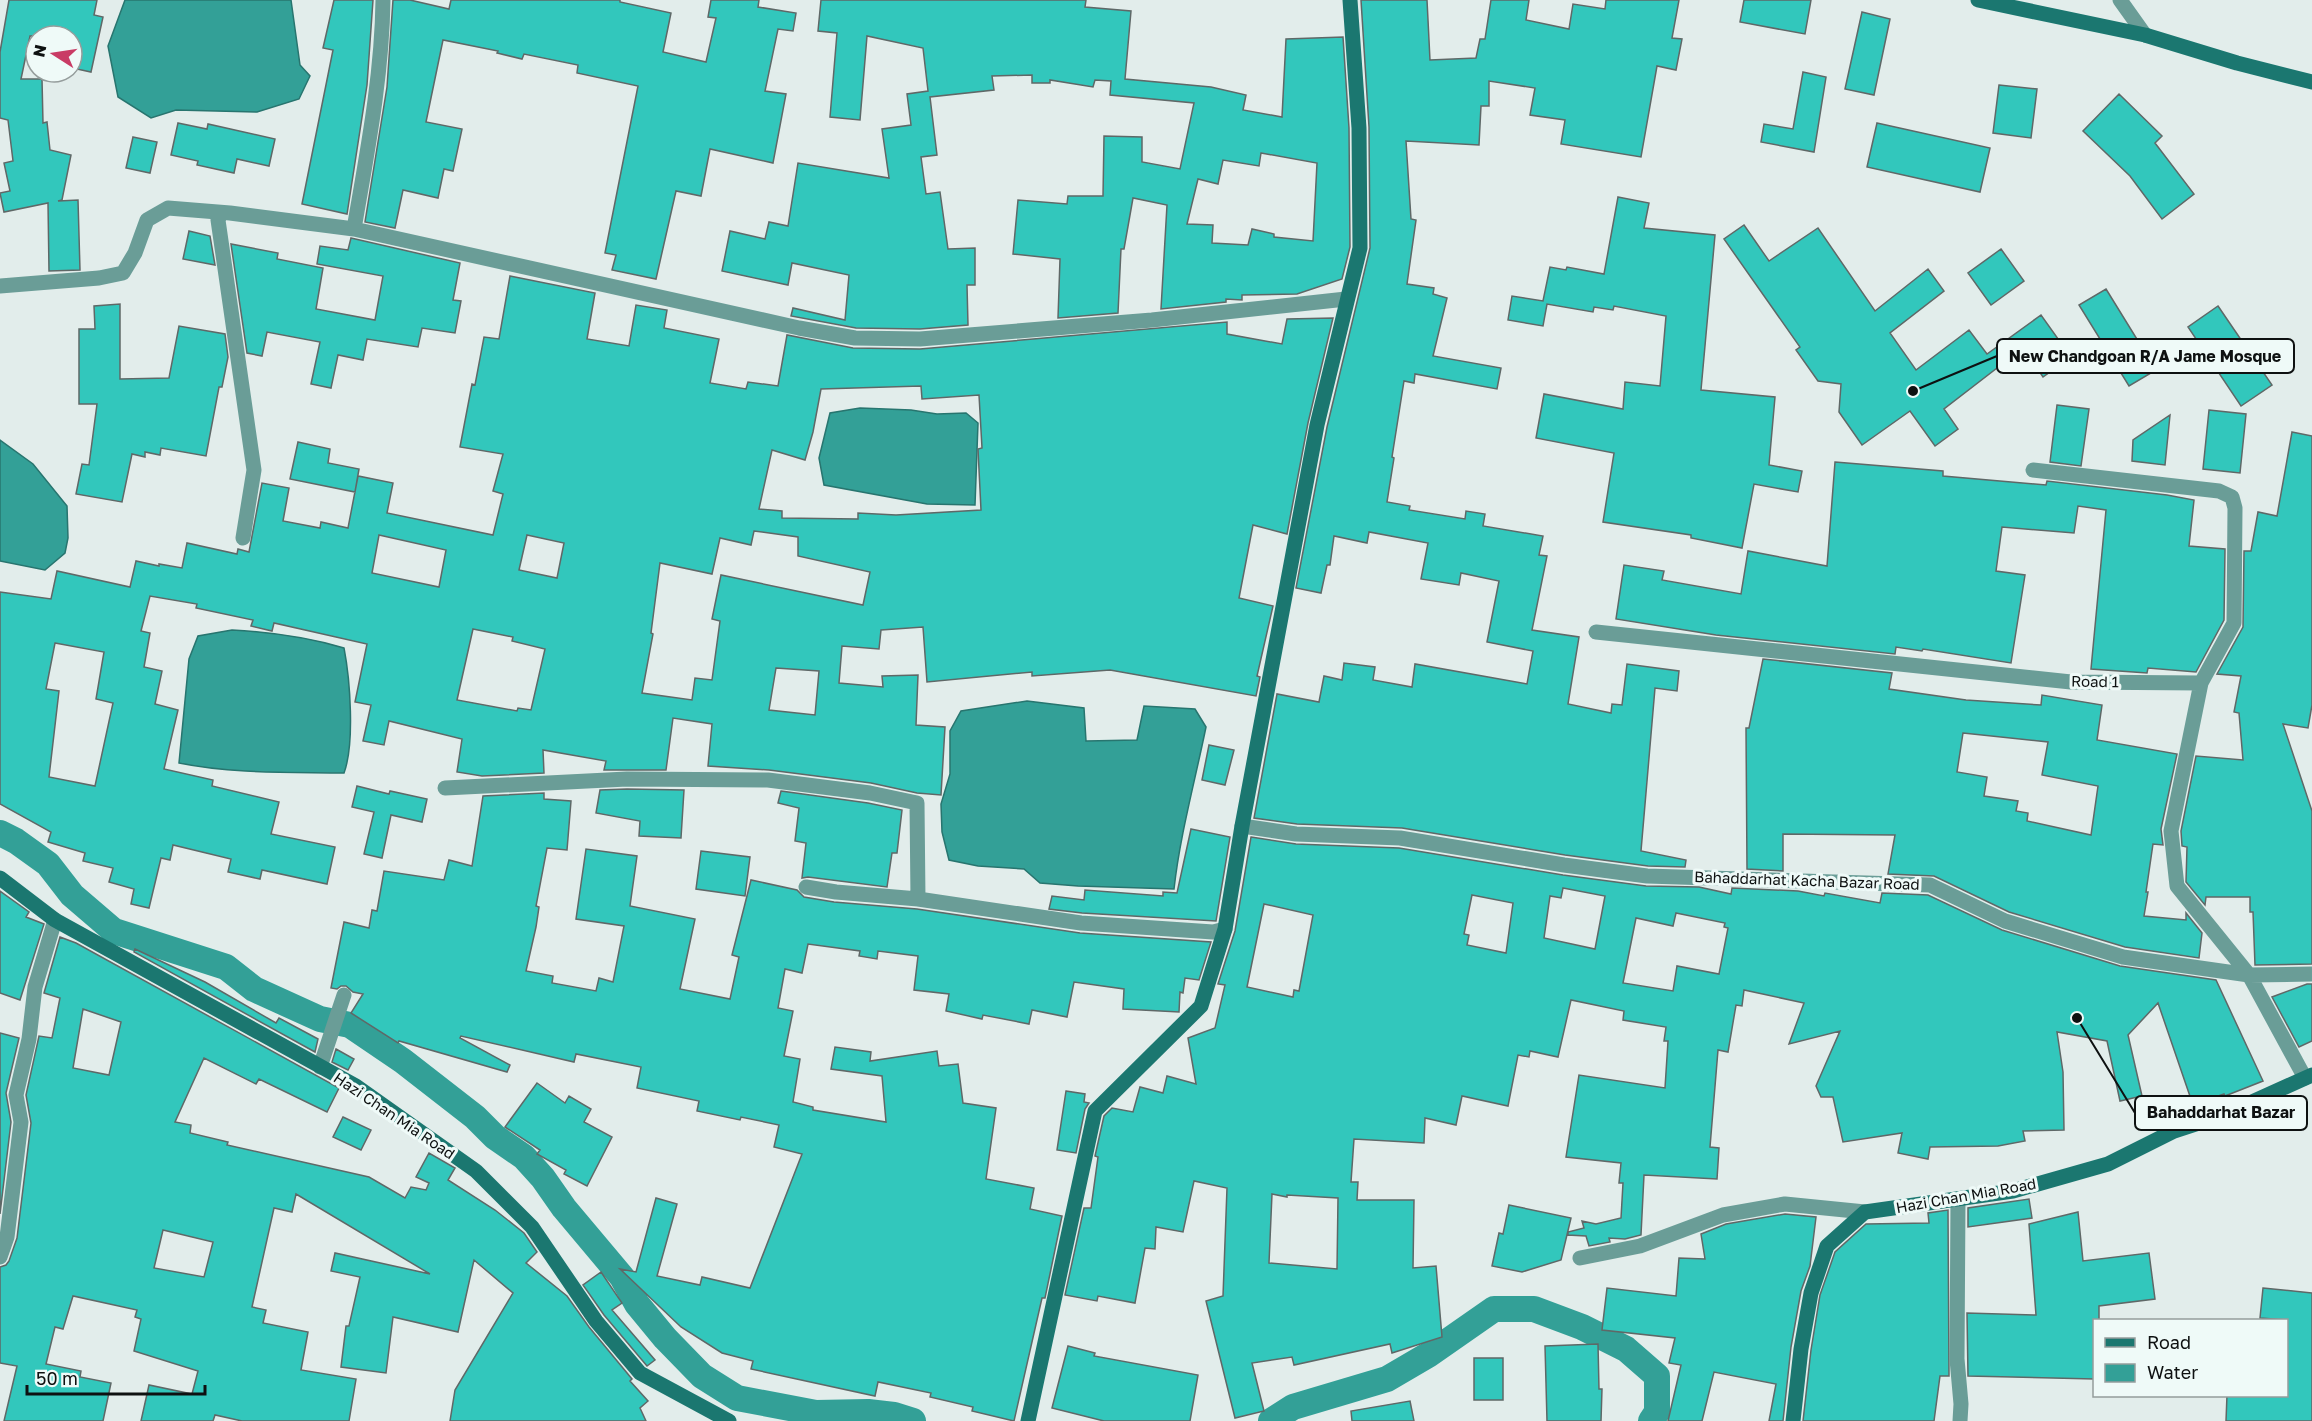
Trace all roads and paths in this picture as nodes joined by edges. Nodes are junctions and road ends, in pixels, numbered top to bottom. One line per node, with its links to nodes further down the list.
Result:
1 (383, 0): 8 (street)
2 (1350, 0): 10 (street)
3 (1978, 0): 5 (street)
4 (2120, 0): 5 (street)
5 (2145, 35): 6 (street)
6 (2312, 82)
7 (221, 213): 8 (street); 9 (street); 12 (street)
8 (354, 229): 10 (street)
9 (0, 286)
10 (1346, 298): 16 (street)
11 (2033, 470): 14 (street)
12 (243, 538)
13 (1596, 632): 14 (street, Road 1)
14 (2201, 683): 23 (street)
15 (445, 788): 19 (street)
16 (1242, 826): 21 (street); 23 (street, Bahaddarhat Kacha Bazar Road)
17 (0, 878): 20 (street, Hazi Chan Mia Road)
18 (806, 887): 19 (street)
19 (918, 899): 21 (street)
20 (56, 920): 25 (street, Hazi Chan Mia Road); 29 (street)
21 (1225, 929): 32 (street)
22 (2312, 974): 23 (street, Bahaddarhat Kacha Bazar Road)
23 (2249, 975): 26 (street)
24 (344, 995): 25 (street)
25 (320, 1067): 31 (street, Hazi Chan Mia Road)
26 (2309, 1076): 27 (street, Hazi Chan Mia Road)
27 (1958, 1199): 28 (street, Hazi Chan Mia Road); 34 (street)
28 (1865, 1212): 30 (street); 33 (street)
29 (0, 1257)
30 (1580, 1258)
31 (729, 1421)
32 (1028, 1421)
33 (1793, 1421)
34 (1960, 1421)

